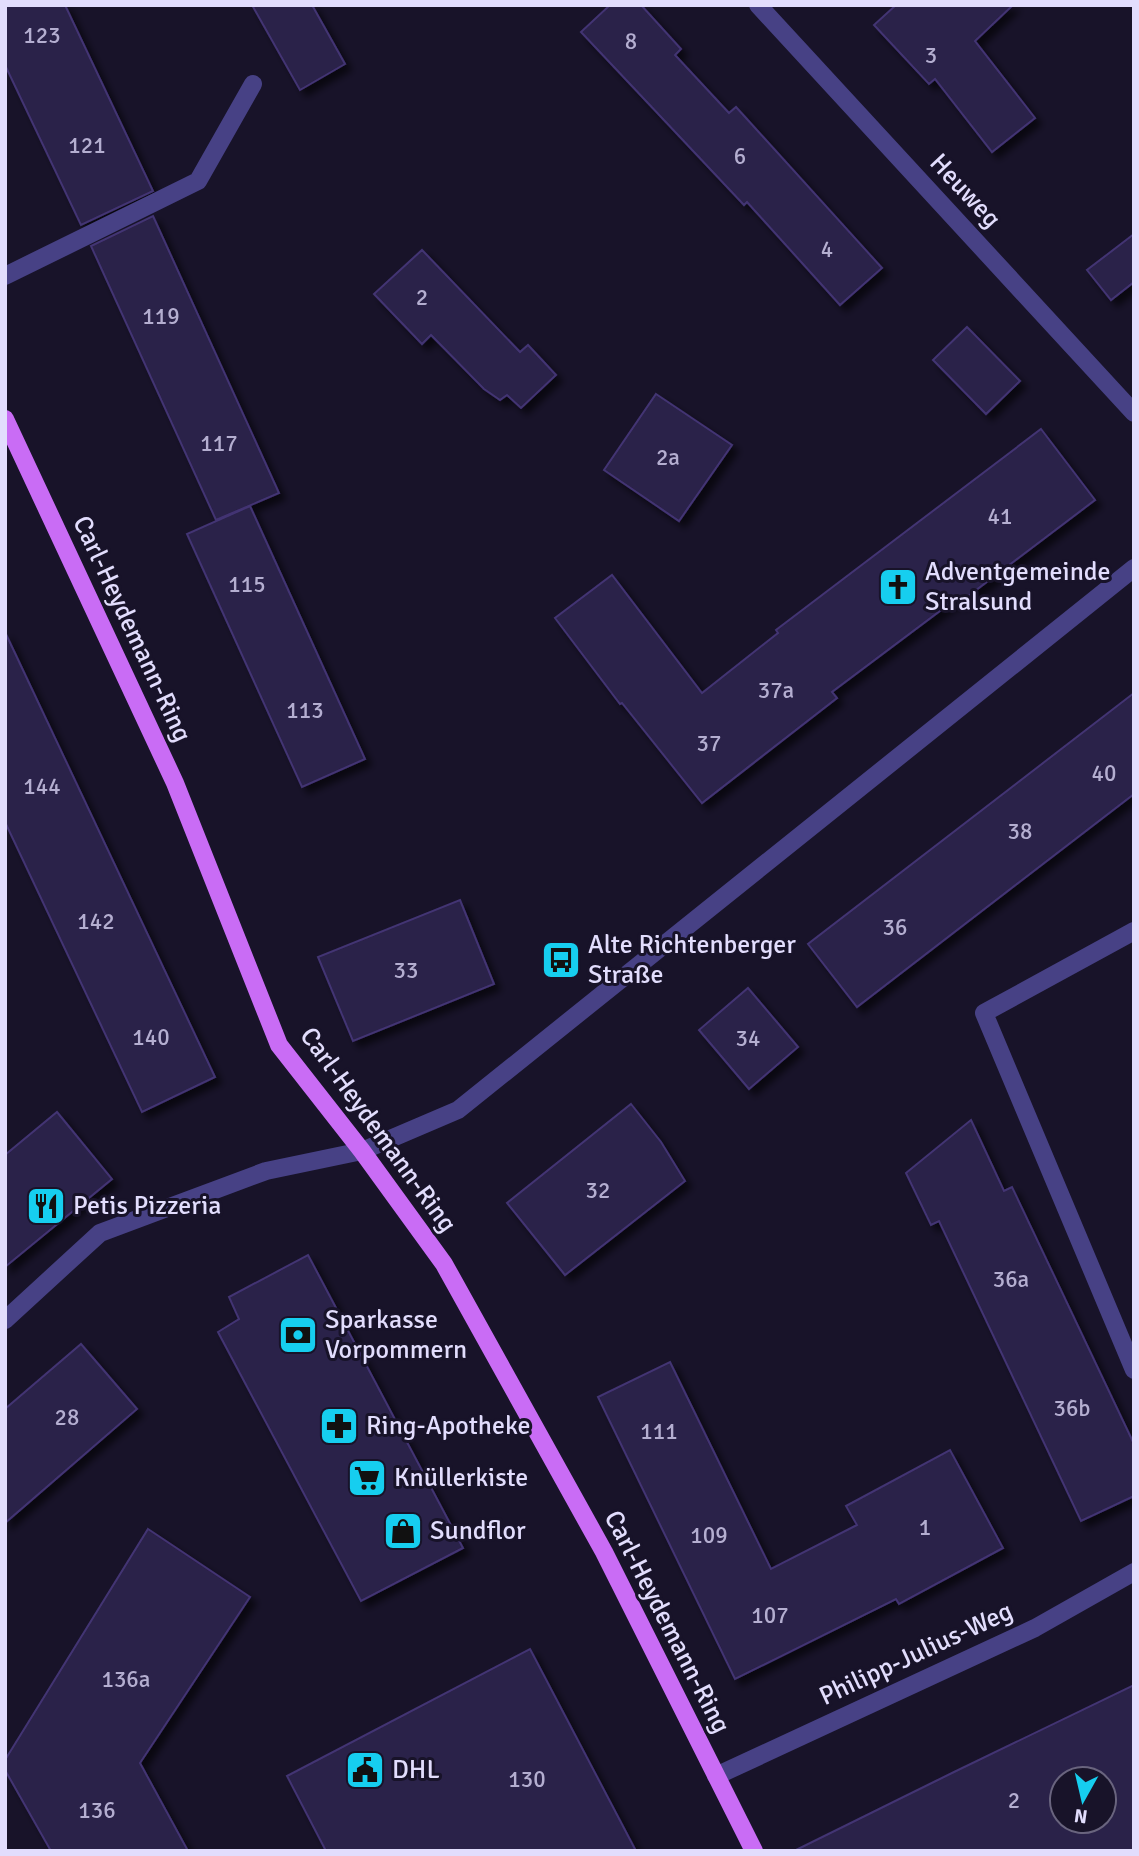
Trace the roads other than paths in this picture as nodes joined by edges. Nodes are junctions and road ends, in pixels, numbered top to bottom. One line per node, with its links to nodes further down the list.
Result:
1 (758, 5): 4 (street, Heuweg)
2 (253, 84): 3 (street)
3 (5, 276)
4 (1134, 413)
5 (5, 419): 8 (main road, Carl-Heydemann-Ring)
6 (1134, 568): 8 (street)
7 (1134, 931): 10 (street)
8 (362, 1151): 9 (street); 12 (main road, Carl-Heydemann-Ring)
9 (5, 1320)
10 (1134, 1370)
11 (1134, 1572): 12 (street, Philipp-Julius-Weg)
12 (716, 1776): 13 (main road, Carl-Heydemann-Ring)
13 (754, 1851)

